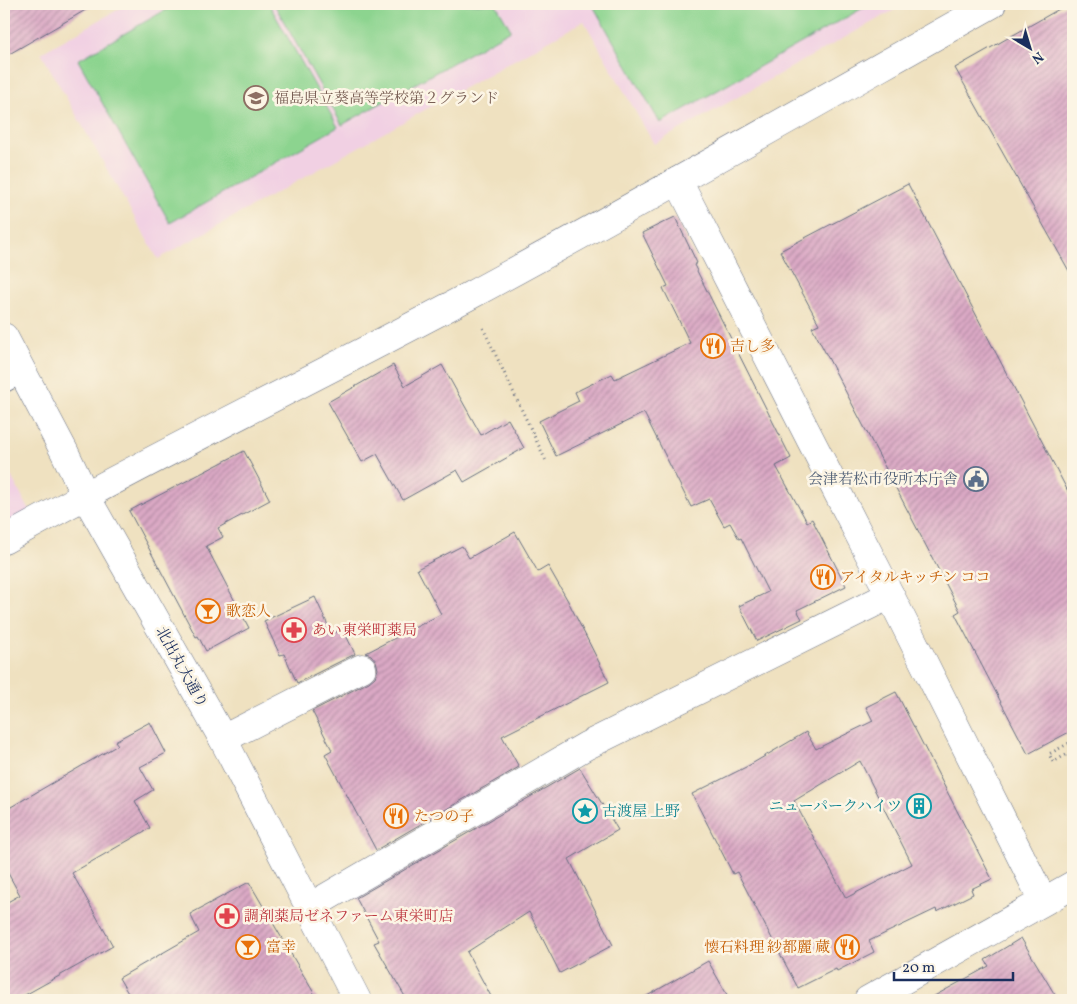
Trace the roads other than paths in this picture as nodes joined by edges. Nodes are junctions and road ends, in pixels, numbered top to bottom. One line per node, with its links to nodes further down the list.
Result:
1 (992, 4): 2 (street)
2 (678, 181): 5 (street); 7 (street)
3 (4, 336): 4 (street, 北出丸大通り)
4 (13, 375): 5 (street, 北出丸大通り)
5 (85, 494): 6 (street); 9 (street, 北出丸大通り)
6 (4, 540)
7 (890, 595): 11 (street); 12 (street)
8 (362, 668): 9 (street)
9 (223, 739): 12 (street, 北出丸大通り)
10 (1073, 885): 11 (street)
11 (1044, 902): 14 (street)
12 (308, 908): 13 (street, 北出丸大通り)
13 (358, 1000)
14 (868, 1000)

